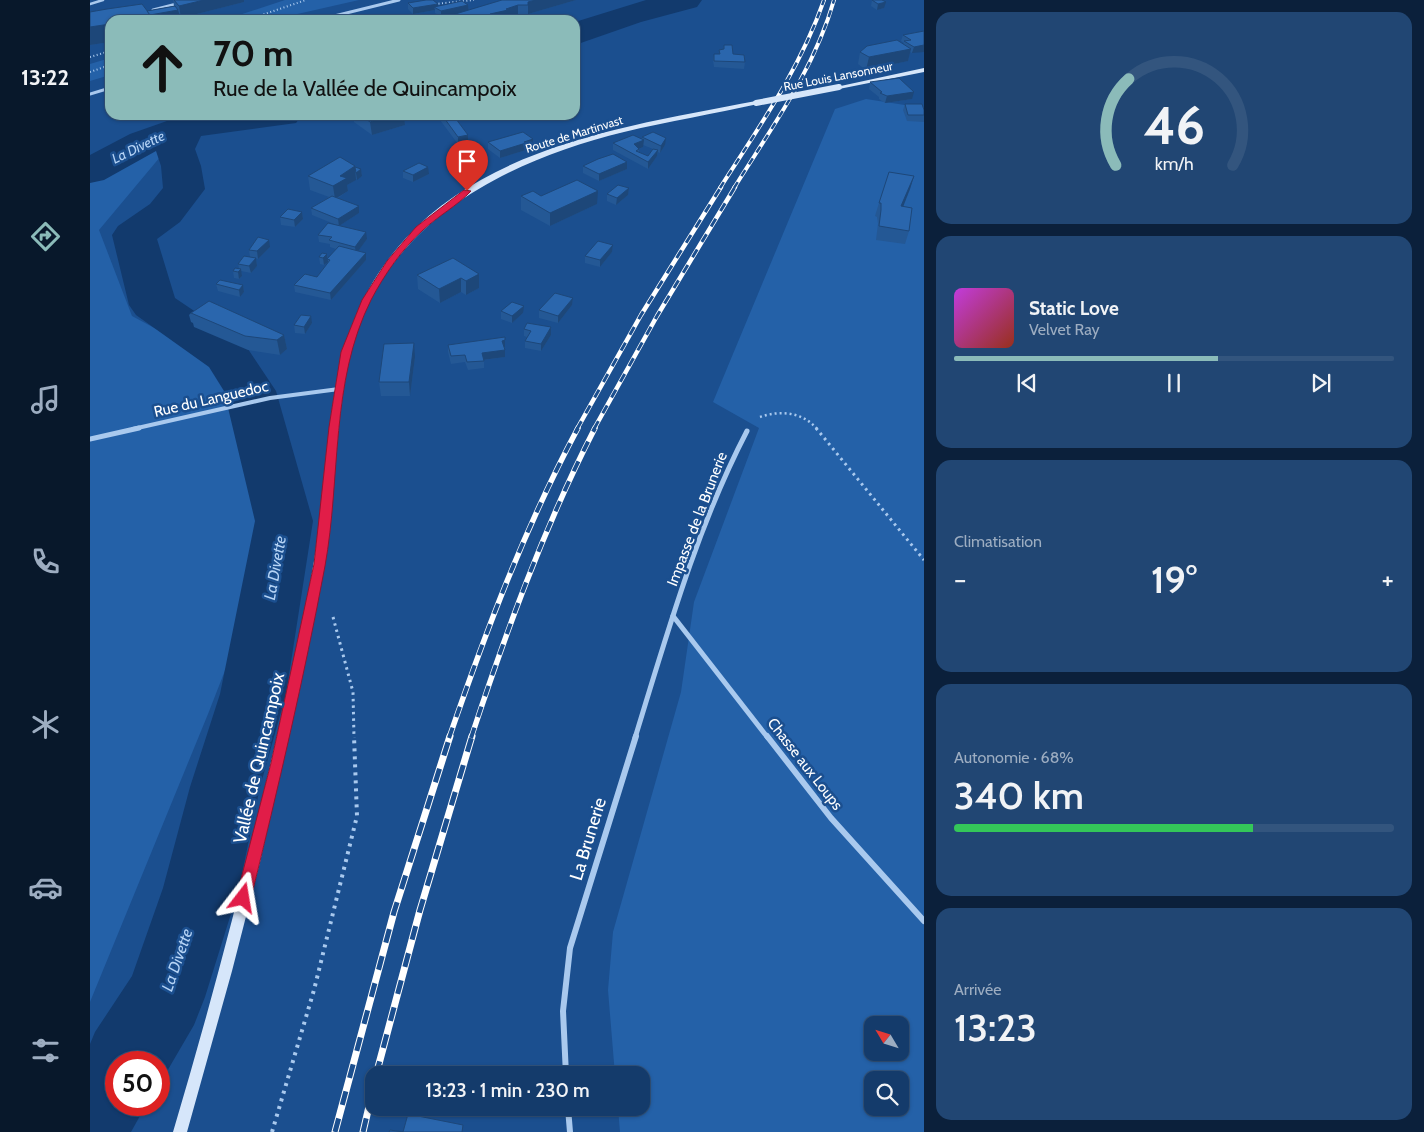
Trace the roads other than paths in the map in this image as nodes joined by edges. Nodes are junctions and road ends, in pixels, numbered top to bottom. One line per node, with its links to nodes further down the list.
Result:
1 (102, 0): 4 (lane)
2 (192, 0): 5 (street)
3 (399, 0): 6 (street)
4 (90, 4)
5 (146, 12)
6 (338, 15)
7 (924, 70): 10 (main road, Rue Louis Lansonneur, bridge)
8 (105, 90): 9 (street)
9 (90, 94)
10 (756, 103): 11 (main road, Route de Martinvast)
11 (339, 388): 13 (street, Rue du Languedoc); 14 (main road, Route de Martinvast)
12 (747, 431): 15 (street, Impasse de la Brunerie)
13 (90, 439)
14 (319, 564): 19 (main road, Vallée de Quincampoix)
15 (673, 616): 16 (street, Chasse aux Loups); 17 (street, La Brunerie)
16 (924, 921)
17 (565, 1066)
18 (569, 1116): 20 (street)
19 (180, 1132)
20 (570, 1132)

